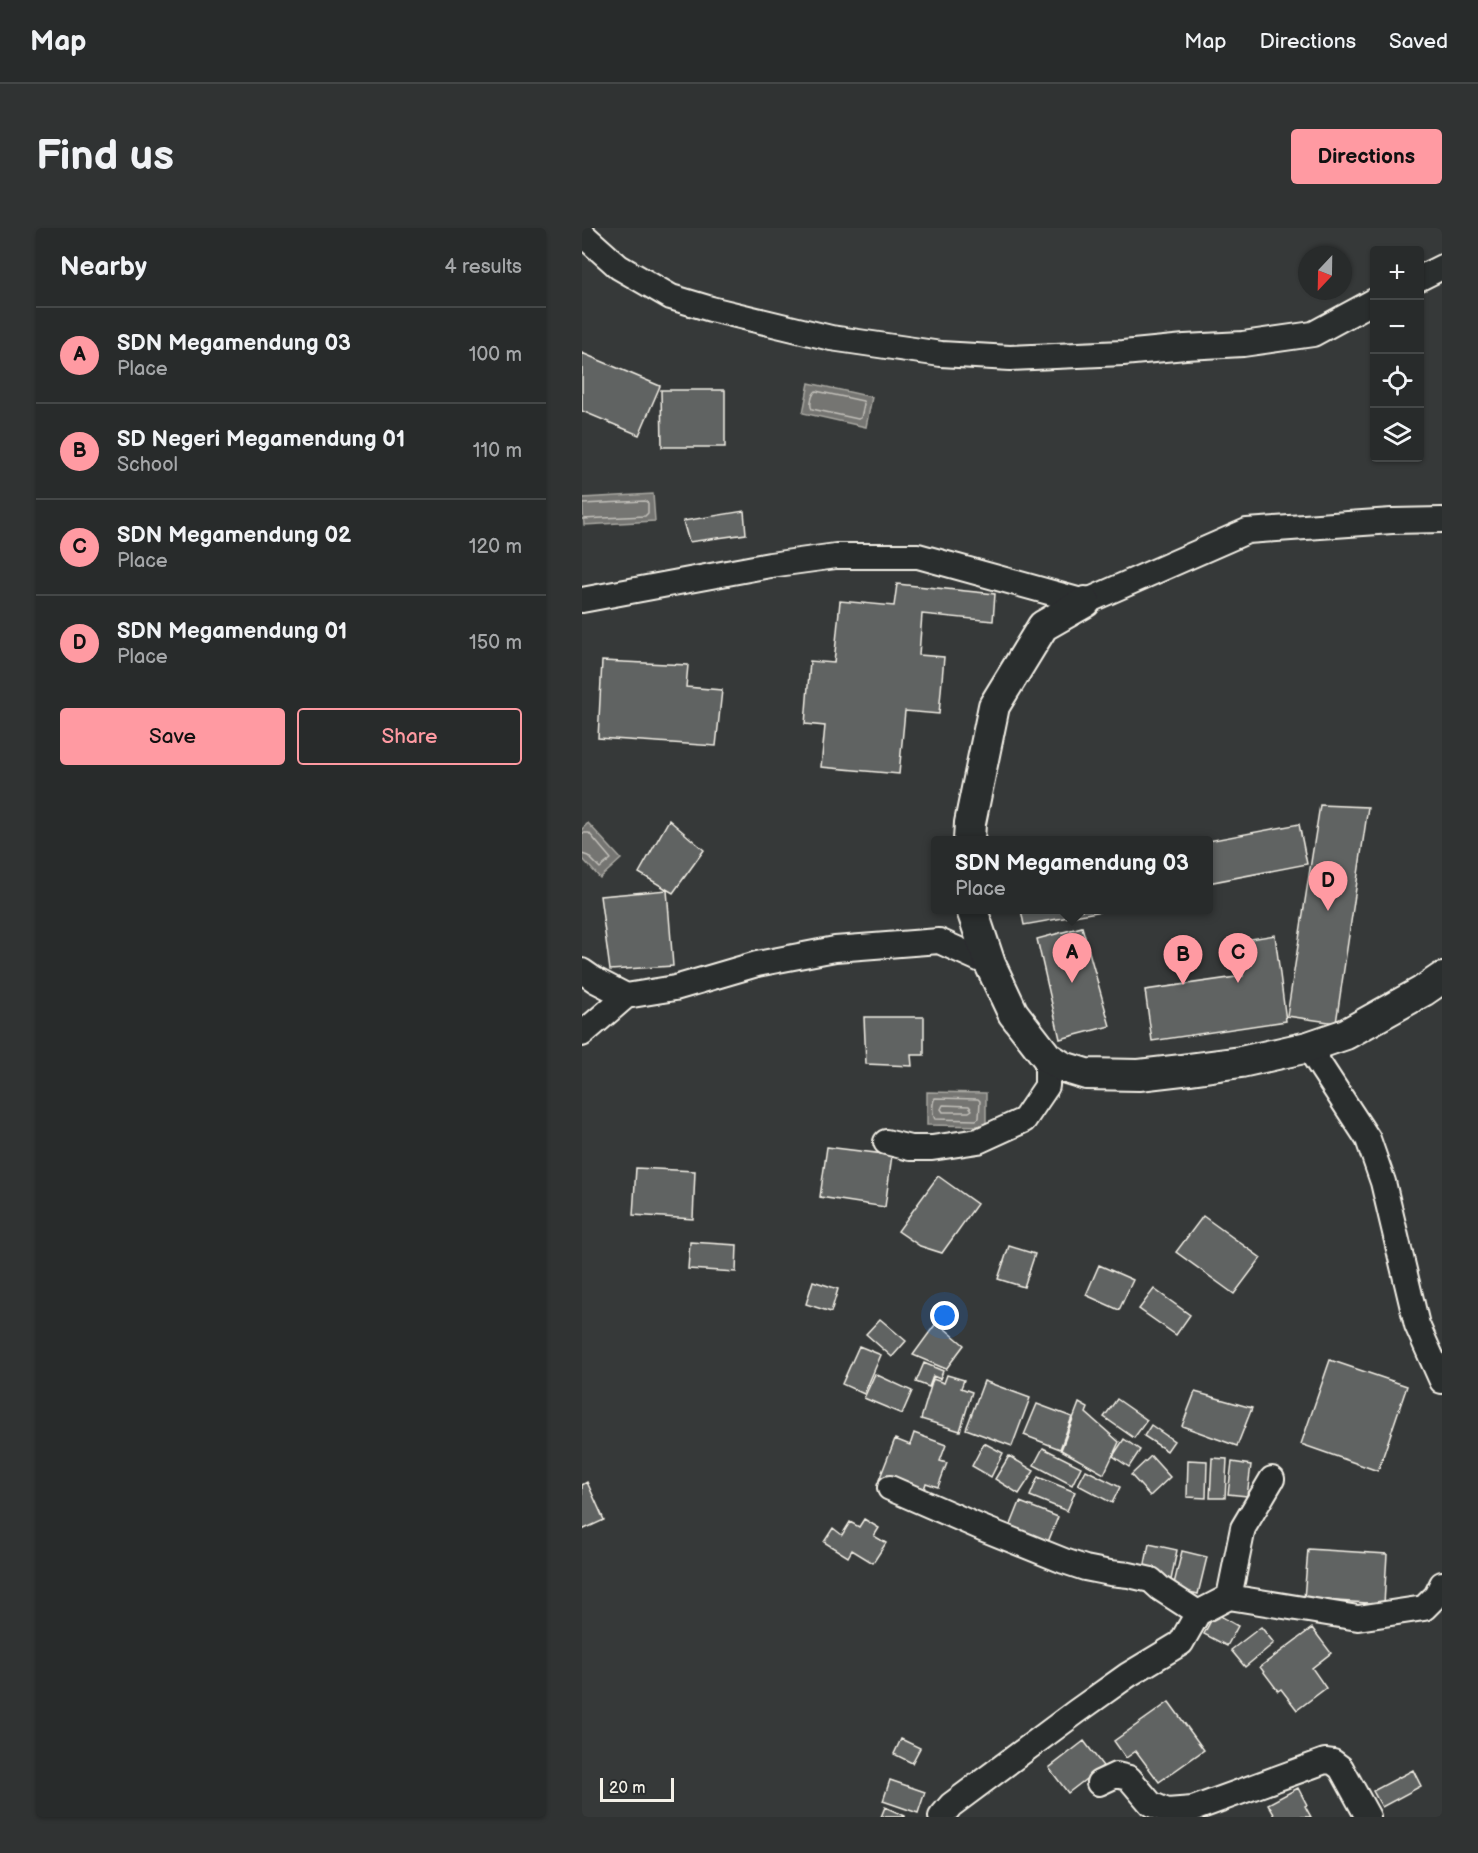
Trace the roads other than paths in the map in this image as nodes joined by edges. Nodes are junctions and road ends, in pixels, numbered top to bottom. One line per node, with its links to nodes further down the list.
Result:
1 (582, 234): 4 (street)
2 (1442, 267): 3 (street)
3 (1424, 276)
4 (1370, 303)
5 (1442, 520): 7 (street)
6 (582, 600): 7 (street)
7 (1085, 602): 8 (street)
8 (969, 836)
9 (974, 914): 10 (street)
10 (990, 964): 13 (street); 16 (street)
11 (582, 971): 13 (street)
12 (1442, 978): 15 (street)
13 (626, 996): 14 (street)
14 (582, 1034)
15 (1308, 1047): 16 (street); 18 (street)
16 (1047, 1057): 17 (street)
17 (886, 1142)
18 (1442, 1381)
19 (1272, 1479): 22 (street)
20 (890, 1488): 23 (street)
21 (1442, 1584): 22 (street)
22 (1229, 1597): 23 (street)
23 (1198, 1613): 26 (street)
24 (1099, 1783): 25 (street)
25 (1189, 1813): 27 (street)
26 (941, 1817)
27 (1368, 1817)

